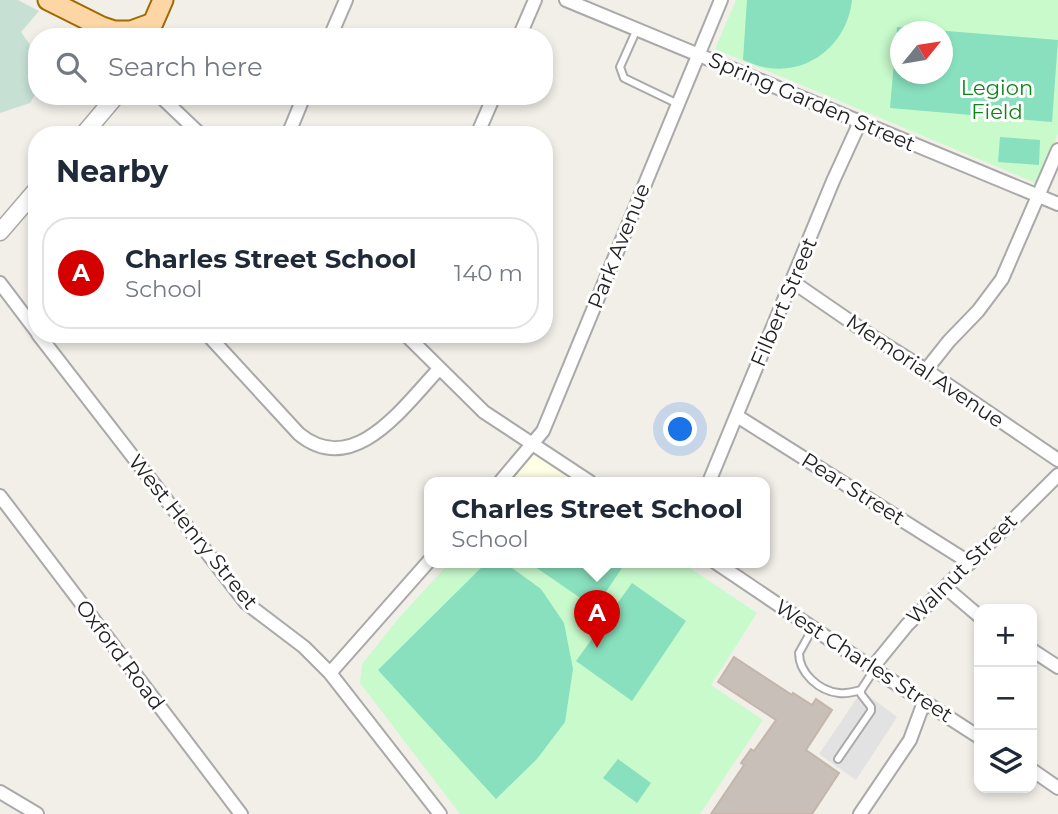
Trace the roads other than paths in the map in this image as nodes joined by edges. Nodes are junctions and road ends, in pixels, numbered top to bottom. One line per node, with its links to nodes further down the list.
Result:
1 (48, 0): 7 (main road)
2 (163, 0): 8 (main road)
3 (346, 0): 9 (street)
4 (535, 0): 10 (street)
5 (566, 0): 11 (street, Spring Garden Street)
6 (721, 0): 12 (street, Park Avenue)
7 (105, 28)
8 (151, 28)
9 (334, 28)
10 (523, 28)
11 (637, 29): 12 (street, Spring Garden Street); 13 (lane)
12 (698, 55): 13 (street, Park Avenue); 18 (street, Spring Garden Street)
13 (678, 104): 37 (street, Park Avenue)
14 (108, 105): 19 (street)
15 (169, 105): 20 (street)
16 (300, 105): 21 (street)
17 (490, 105): 22 (street)
18 (860, 122): 24 (street, Spring Garden Street); 28 (street, Filbert Street)
19 (91, 126)
20 (192, 126)
21 (292, 126)
22 (481, 126)
23 (1058, 150): 24 (street)
24 (1039, 196): 26 (street, Spring Garden Street); 35 (street)
25 (28, 199): 27 (street)
26 (1058, 204)
27 (0, 232)
28 (793, 282): 35 (street, Memorial Avenue); 36 (street, Filbert Street)
29 (0, 283): 30 (street, West Henry Street)
30 (28, 312)
31 (45, 343): 53 (street, West Henry Street)
32 (215, 343): 34 (street)
33 (414, 343): 34 (street)
34 (439, 369): 37 (street)
35 (926, 370): 38 (street, Memorial Avenue)
36 (737, 416): 42 (street, Filbert Street); 44 (street, Pear Street)
37 (532, 446): 40 (street, Park Avenue); 41 (street)
38 (1058, 460)
39 (1058, 475): 44 (street, Walnut Street)
40 (504, 477)
41 (582, 477)
42 (711, 477)
43 (0, 496): 62 (street, Oxford Road)
44 (970, 563): 47 (street, Walnut Street)
45 (424, 567): 53 (street)
46 (724, 568): 49 (street, West Charles Street)
47 (945, 587): 48 (street); 52 (street, Walnut Street)
48 (974, 612)
49 (813, 628): 52 (street, West Charles Street); 54 (lane)
50 (1037, 653): 51 (street)
51 (1058, 667)
52 (873, 669): 54 (lane); 55 (street, West Charles Street)
53 (330, 673): 63 (street, West Henry Street)
54 (861, 690): 57 (lane)
55 (924, 702): 56 (street, West Charles Street); 64 (street)
56 (974, 734)
57 (838, 759)
58 (1037, 773): 59 (street)
59 (1058, 788)
60 (0, 792): 61 (street)
61 (37, 814)
62 (241, 814)
63 (440, 814)
64 (860, 814)

